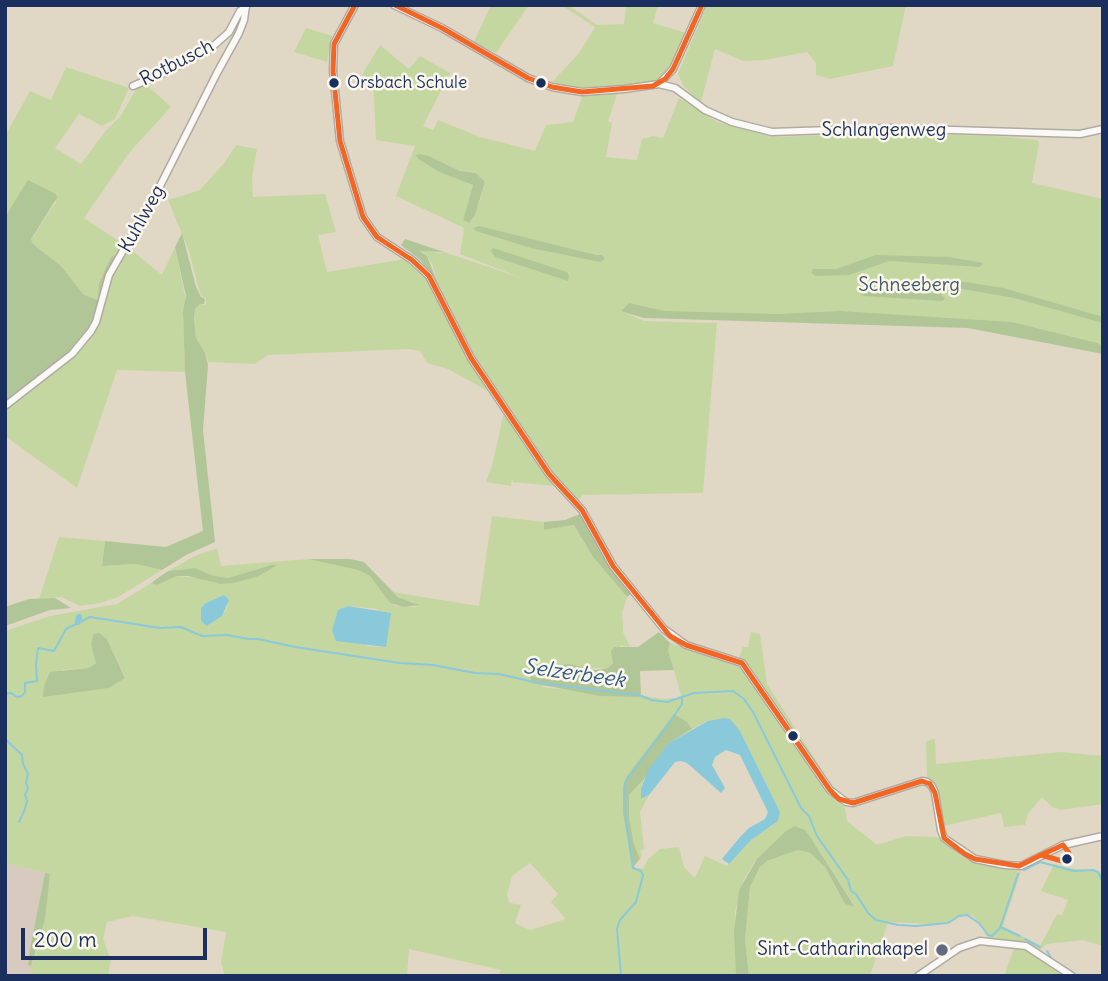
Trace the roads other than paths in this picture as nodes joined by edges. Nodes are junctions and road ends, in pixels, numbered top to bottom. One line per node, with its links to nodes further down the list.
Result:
1 (355, 5): 11 (street)
2 (394, 5): 6 (street)
3 (702, 5): 5 (street)
4 (246, 6): 7 (street, Rotbusch); 10 (street, Kuhlweg)
5 (670, 74): 6 (street); 8 (street)
6 (659, 84): 8 (street)
7 (133, 86)
8 (676, 88): 9 (street, Schlangenweg)
9 (1103, 129)
10 (5, 406)
11 (1103, 836)
12 (918, 976): 13 (street)
13 (1072, 976)

